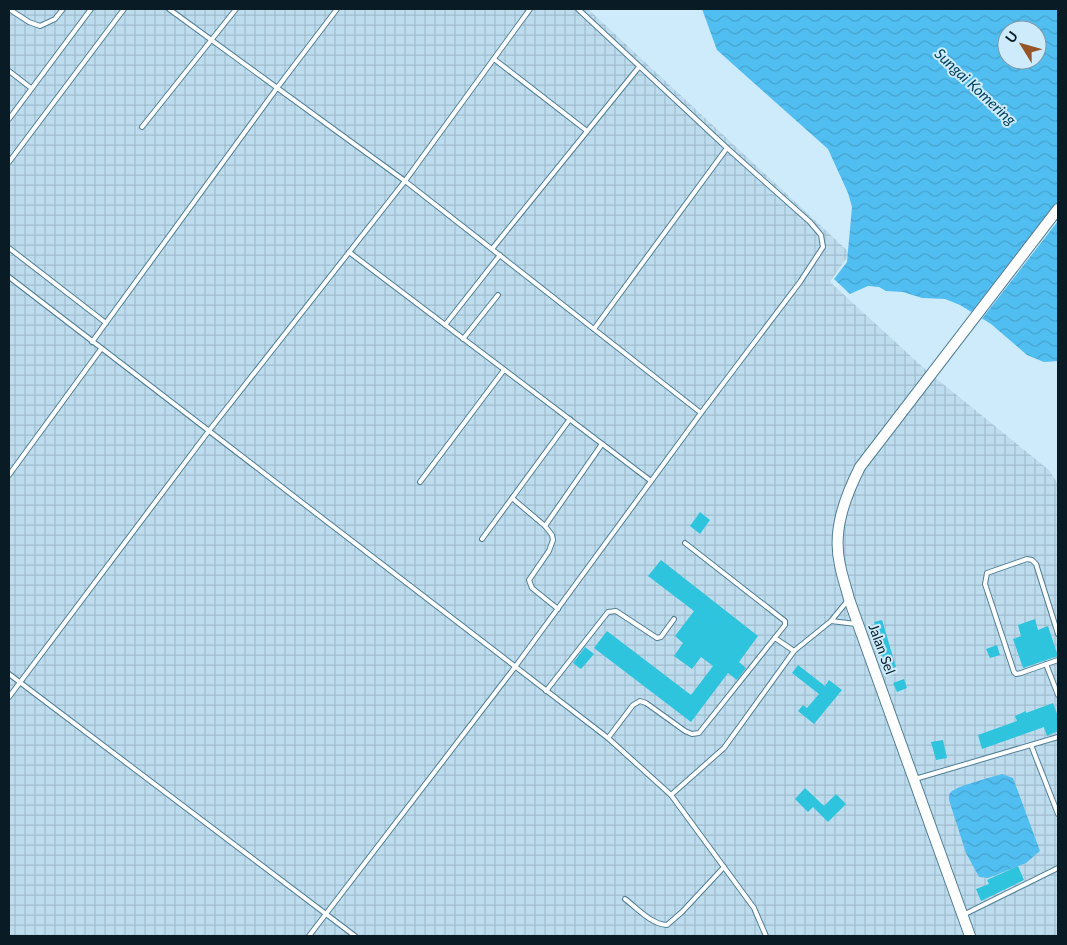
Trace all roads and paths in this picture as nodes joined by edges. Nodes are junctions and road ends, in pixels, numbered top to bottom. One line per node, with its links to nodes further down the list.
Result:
1 (9, 9): 2 (lane)
2 (63, 9)
3 (91, 9): 14 (lane)
4 (124, 9): 20 (lane)
5 (169, 9): 10 (lane)
6 (236, 9): 10 (lane)
7 (337, 9): 15 (lane)
8 (530, 9): 11 (lane)
9 (578, 9): 12 (lane)
10 (211, 40): 15 (lane); 17 (lane)
11 (494, 59): 18 (lane); 21 (lane)
12 (639, 67): 18 (lane); 19 (lane)
13 (9, 71): 14 (lane)
14 (31, 88): 16 (lane)
15 (277, 88): 21 (lane); 29 (lane)
16 (9, 119)
17 (142, 127)
18 (587, 131): 24 (lane)
19 (727, 148): 31 (lane); 36 (lane)
20 (9, 162)
21 (405, 180): 24 (lane); 25 (lane)
22 (1058, 209): 47 (street, Jalan Sel)
23 (9, 248): 29 (lane)
24 (492, 249): 26 (lane)
25 (349, 252): 30 (lane); 38 (lane)
26 (500, 255): 30 (lane); 31 (lane)
27 (9, 277): 33 (lane)
28 (498, 295): 32 (lane)
29 (106, 323): 33 (lane)
30 (445, 325): 32 (lane)
31 (594, 329): 36 (lane)
32 (463, 339): 35 (lane)
33 (92, 342): 34 (lane)
34 (101, 348): 38 (lane); 40 (lane)
35 (504, 370): 37 (lane); 42 (lane)
36 (701, 413): 41 (lane)
37 (570, 419): 39 (lane); 43 (lane)
38 (208, 432): 57 (lane); 59 (lane)
39 (602, 444): 41 (lane); 44 (lane)
40 (9, 475)
41 (651, 481): 48 (lane)
42 (420, 482)
43 (512, 498): 44 (lane); 45 (lane)
44 (545, 526): 48 (lane)
45 (482, 539)
46 (685, 543): 53 (lane)
47 (849, 598): 50 (lane); 51 (street, Jalan Sel)
48 (558, 608): 57 (lane)
49 (674, 619): 60 (lane)
50 (831, 621): 51 (lane); 54 (lane)
51 (858, 624): 66 (street, Jalan Sel)
52 (1058, 634): 56 (lane)
53 (775, 638): 54 (lane); 64 (lane)
54 (794, 651): 67 (lane)
55 (1058, 660): 56 (lane)
56 (1046, 664): 61 (lane)
57 (515, 667): 60 (lane); 72 (lane)
58 (9, 674): 59 (lane)
59 (19, 682): 62 (lane); 72 (lane)
60 (546, 691): 64 (lane)
61 (1058, 695)
62 (9, 697)
63 (1058, 737): 65 (lane)
64 (608, 738): 67 (lane)
65 (1031, 745): 66 (lane); 68 (lane)
66 (915, 779): 73 (street, Jalan Sel)
67 (672, 795): 69 (lane)
68 (1058, 814)
69 (724, 867): 71 (lane); 76 (lane)
70 (1058, 868): 73 (lane)
71 (625, 899)
72 (326, 914): 74 (lane); 75 (lane)
73 (963, 915): 77 (street, Jalan Sel)
74 (309, 936)
75 (356, 936)
76 (766, 936)
77 (970, 936)

